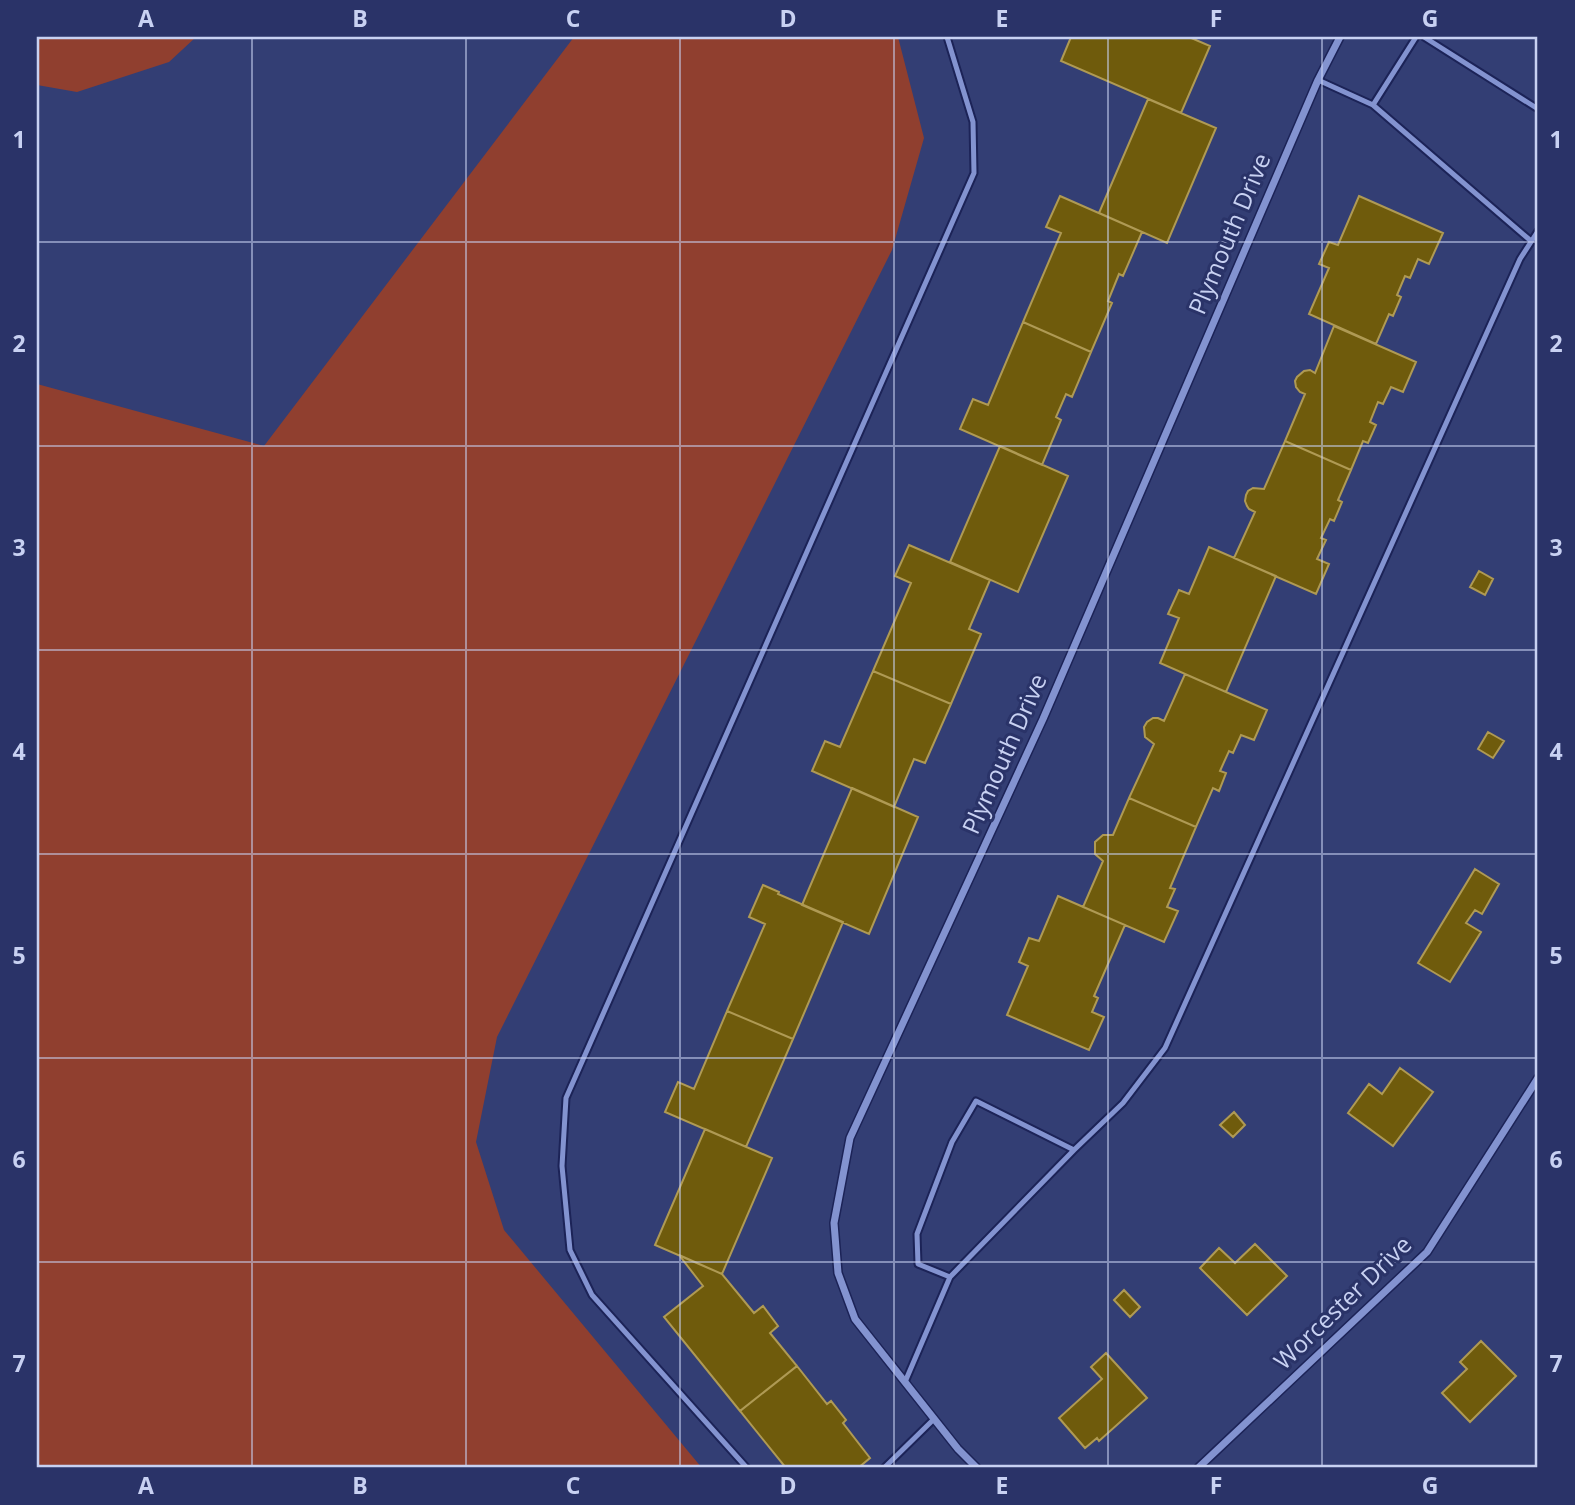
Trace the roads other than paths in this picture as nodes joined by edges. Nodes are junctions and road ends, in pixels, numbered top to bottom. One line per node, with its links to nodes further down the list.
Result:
1 (947, 37): 15 (lane)
2 (1340, 37): 5 (street, Plymouth Drive)
3 (1416, 37): 6 (lane)
4 (1424, 37): 7 (lane)
5 (1318, 80): 6 (lane); 13 (street, Plymouth Drive)
6 (1373, 105): 9 (lane)
7 (1538, 109)
8 (1538, 231): 9 (lane)
9 (1531, 241): 11 (lane)
10 (1538, 1078): 18 (street, Worcester Drive)
11 (1074, 1150): 12 (lane); 12 (lane)
12 (950, 1277): 13 (lane)
13 (905, 1382): 14 (street, Plymouth Drive)
14 (934, 1419): 16 (lane); 17 (street, Plymouth Drive)
15 (747, 1468)
16 (884, 1468)
17 (977, 1468)
18 (1198, 1468)

